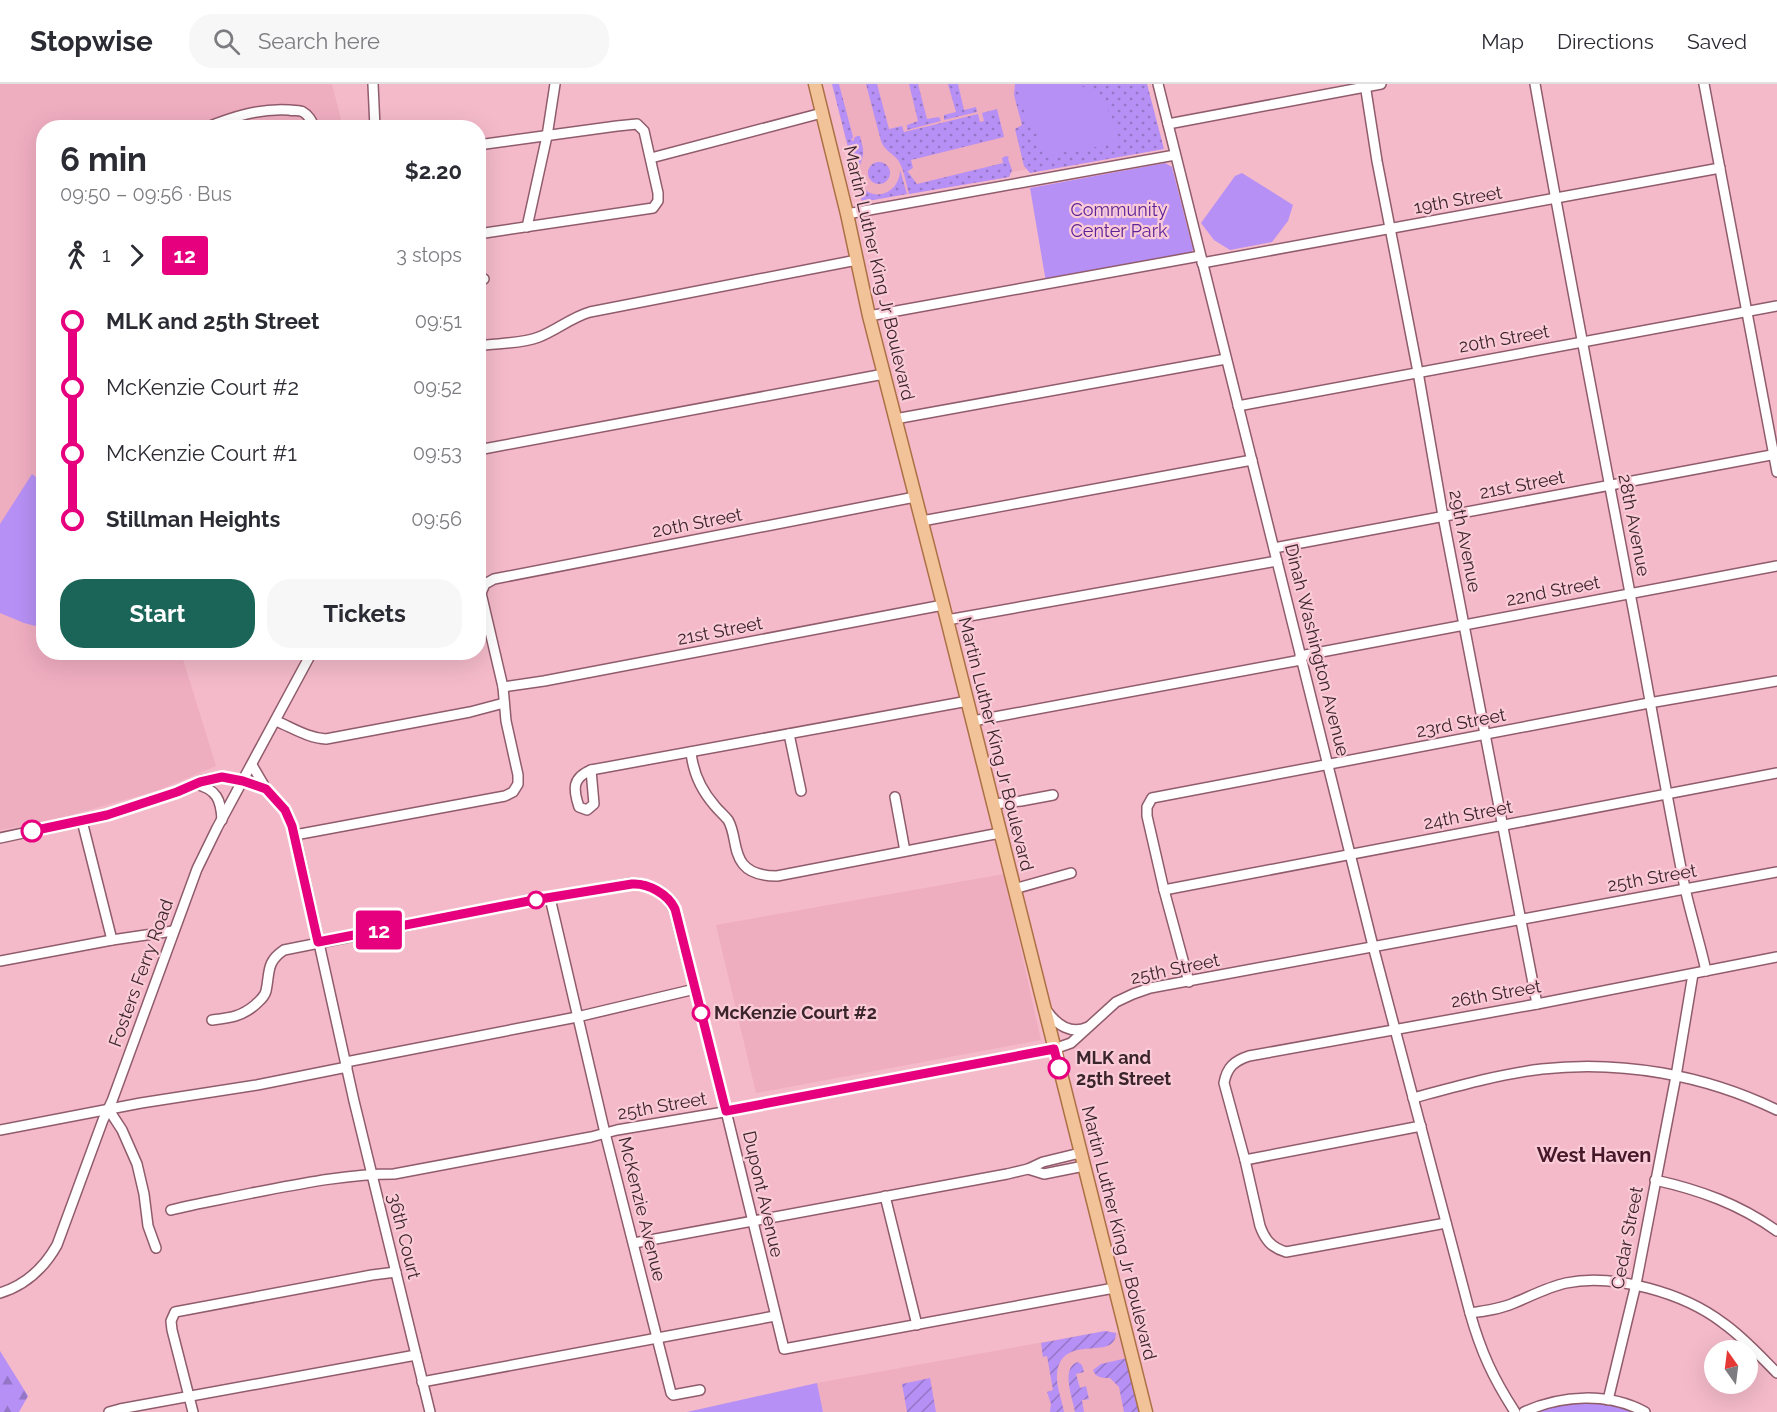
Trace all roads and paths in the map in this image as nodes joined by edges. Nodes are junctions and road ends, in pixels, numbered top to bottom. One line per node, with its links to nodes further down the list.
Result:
1 (373, 84): 12 (street)
2 (555, 84): 14 (street)
3 (815, 84): 9 (main road, Martin Luther King Jr Boulevard)
4 (1158, 84): 13 (street, Dinah Washington Avenue)
5 (1381, 84): 8 (street)
6 (1535, 84): 19 (street, 28th Avenue)
7 (1704, 84): 18 (street)
8 (1365, 86): 13 (street); 22 (street, 29th Avenue)
9 (822, 113): 17 (street); 20 (main road, Martin Luther King Jr Boulevard)
10 (228, 120): 11 (street)
11 (311, 120)
12 (375, 120)
13 (1168, 124): 16 (street, Dinah Washington Avenue)
14 (547, 136): 15 (street); 17 (street); 21 (street)
15 (486, 144)
16 (1175, 155): 20 (street); 24 (street, Dinah Washington Avenue)
17 (651, 159): 21 (street)
18 (1720, 168): 19 (street, 19th Street); 27 (street)
19 (1557, 198): 22 (street, 19th Street); 29 (street, 28th Avenue)
20 (847, 214): 25 (main road, Martin Luther King Jr Boulevard)
21 (527, 227): 23 (street)
22 (1392, 229): 24 (street, 19th Street); 32 (street, 29th Avenue)
23 (486, 233)
24 (1201, 260): 28 (street, 19th Street); 31 (street, Dinah Washington Avenue)
25 (857, 261): 28 (main road, Martin Luther King Jr Boulevard); 30 (street)
26 (1777, 306): 27 (street, 20th Street)
27 (1747, 312): 29 (street, 20th Street); 37 (street)
28 (869, 316): 33 (main road, Martin Luther King Jr Boulevard)
29 (1582, 342): 32 (street, 20th Street); 40 (street, 28th Avenue)
30 (486, 345)
31 (1226, 358): 34 (street, Dinah Washington Avenue); 35 (street)
32 (1418, 372): 34 (street, 20th Street); 42 (street, 29th Avenue)
33 (884, 374): 35 (main road, Martin Luther King Jr Boulevard); 36 (street)
34 (1238, 406): 38 (street, Dinah Washington Avenue)
35 (895, 419): 41 (main road, Martin Luther King Jr Boulevard)
36 (486, 449)
37 (1775, 454): 39 (street); 40 (street, 21st Street)
38 (1252, 460): 43 (street); 44 (street, Dinah Washington Avenue)
39 (1777, 472)
40 (1609, 485): 42 (street, 21st Street); 48 (street, 28th Avenue)
41 (915, 497): 43 (main road, Martin Luther King Jr Boulevard); 47 (street, 20th Street)
42 (1443, 516): 44 (street, 21st Street); 52 (street, 29th Avenue)
43 (922, 521): 49 (main road, Martin Luther King Jr Boulevard)
44 (1274, 548): 45 (street, Dinah Washington Avenue)
45 (1277, 561): 51 (street); 55 (street, Dinah Washington Avenue)
46 (1777, 566): 48 (street, 22nd Street)
47 (486, 583)
48 (1630, 593): 52 (street, 22nd Street); 61 (street, 28th Avenue)
49 (943, 605): 51 (main road, Martin Luther King Jr Boulevard); 58 (street, 21st Street)
50 (486, 616): 53 (street, 20th Street)
51 (947, 620): 59 (main road, Martin Luther King Jr Boulevard)
52 (1465, 625): 55 (street, 22nd Street); 65 (street, 29th Avenue)
53 (489, 629): 54 (street); 58 (street)
54 (486, 630)
55 (1301, 658): 63 (street, 22nd Street); 68 (street, Dinah Washington Avenue)
56 (308, 660): 62 (street, Fosters Ferry Road)
57 (1777, 681): 61 (street, 23rd Street)
58 (503, 687): 60 (street)
59 (968, 701): 63 (main road, Martin Luther King Jr Boulevard); 64 (street)
60 (504, 703): 62 (street); 83 (street)
61 (1649, 703): 65 (street, 23rd Street); 75 (street, 28th Avenue)
62 (276, 721): 67 (street, Fosters Ferry Road)
63 (973, 721): 78 (main road, Martin Luther King Jr Boulevard)
64 (789, 734): 66 (street); 74 (street)
65 (1485, 735): 68 (street, 23rd Street); 81 (street, 29th Avenue)
66 (691, 752): 69 (street); 85 (street)
67 (252, 765): 71 (street, Fosters Ferry Road); 73 (street, 36th Court)
68 (1329, 765): 86 (street, Dinah Washington Avenue); 91 (street, 23rd Street)
69 (591, 770)
70 (1777, 773): 75 (street, 24th Street)
71 (243, 781): 72 (street); 73 (street); 79 (street, Fosters Ferry Road)
72 (195, 784): 79 (street); 80 (street)
73 (266, 789): 83 (street, 36th Court)
74 (801, 791)
75 (1667, 794): 81 (street, 24th Street); 90 (street, 28th Avenue)
76 (1053, 795): 78 (street)
77 (895, 797): 85 (street)
78 (994, 804): 82 (main road, Martin Luther King Jr Boulevard)
79 (222, 820): 94 (street, Fosters Ferry Road)
80 (82, 821): 84 (street); 95 (street)
81 (1502, 826): 86 (street, 24th Street); 93 (street, 29th Avenue)
82 (1000, 833): 85 (street); 89 (main road, Martin Luther King Jr Boulevard)
83 (295, 835): 96 (street, 36th Court)
84 (0, 838)
85 (905, 851)
86 (1351, 855): 91 (street, 24th Street); 97 (street, Dinah Washington Avenue)
87 (1777, 872): 90 (street, 25th Street)
88 (1071, 873): 89 (street)
89 (1014, 889): 105 (main road, Martin Luther King Jr Boulevard)
90 (1685, 889): 93 (street, 25th Street); 100 (street, 28th Avenue)
91 (1164, 890): 102 (street)
92 (550, 898): 96 (street); 103 (street, Dupont Avenue); 106 (street, McKenzie Avenue)
93 (1521, 919): 97 (street, 25th Street); 104 (street, 29th Avenue)
94 (173, 932): 95 (street); 114 (street, Fosters Ferry Road)
95 (112, 940): 99 (street)
96 (318, 942): 107 (street); 111 (street, 36th Court)
97 (1373, 946): 102 (street, 25th Street); 109 (street, Dinah Washington Avenue)
98 (1777, 957): 100 (street, 26th Street)
99 (0, 961)
100 (1706, 971): 101 (street, 26th Street)
101 (1693, 974): 104 (street, 26th Street); 112 (street, Cedar Street)
102 (1189, 982): 108 (street, 25th Street)
103 (695, 989): 106 (street); 116 (street, Dupont Avenue)
104 (1537, 1004): 109 (street, 26th Street)
105 (1043, 1005): 108 (street); 110 (main road, Martin Luther King Jr Boulevard)
106 (577, 1017): 111 (street); 119 (street, McKenzie Avenue)
107 (212, 1020)
108 (1090, 1027): 110 (street, 25th Street)
109 (1396, 1028): 113 (street, Dinah Washington Avenue); 121 (street, 26th Street)
110 (1054, 1049): 116 (street, 25th Street); 120 (main road, Martin Luther King Jr Boulevard)
111 (346, 1065): 114 (street); 124 (street, 36th Court)
112 (1676, 1076): 113 (street); 115 (street); 125 (street, Cedar Street)
113 (1413, 1098): 117 (street, Dinah Washington Avenue)
114 (109, 1110): 118 (street); 132 (street); 136 (street, Fosters Ferry Road)
115 (1777, 1110)
116 (726, 1111): 119 (street, 25th Street); 128 (street, Dupont Avenue)
117 (1421, 1126): 121 (street); 129 (street, Dinah Washington Avenue)
118 (0, 1130)
119 (605, 1133): 124 (street, 25th Street); 131 (street, McKenzie Avenue)
120 (1080, 1153): 122 (main road, Martin Luther King Jr Boulevard); 123 (street)
121 (1245, 1160): 129 (street)
122 (1084, 1166): 123 (street); 135 (main road, Martin Luther King Jr Boulevard)
123 (1028, 1169): 126 (street)
124 (373, 1174): 127 (street, 25th Street); 133 (street, 36th Court)
125 (1655, 1180): 130 (street); 134 (street, Cedar Street)
126 (885, 1197): 128 (street); 139 (street)
127 (171, 1210)
128 (753, 1221): 131 (street); 138 (street, Dupont Avenue)
129 (1446, 1223): 137 (street, Dinah Washington Avenue)
130 (1777, 1231)
131 (634, 1243): 140 (street, McKenzie Avenue)
132 (156, 1248)
133 (396, 1272): 141 (street, 36th Court); 145 (street)
134 (1636, 1284): 137 (street); 142 (street); 146 (street, Cedar Street)
135 (1114, 1288): 139 (street); 150 (main road, Martin Luther King Jr Boulevard)
136 (0, 1293)
137 (1470, 1313): 151 (street, Dinah Washington Avenue)
138 (775, 1316): 139 (street, Dupont Avenue); 140 (street)
139 (917, 1325)
140 (657, 1338): 143 (street); 144 (street, McKenzie Avenue)
141 (416, 1355): 143 (street, 36th Court); 145 (street)
142 (1777, 1373)
143 (422, 1382): 149 (street, 36th Court)
144 (700, 1390)
145 (188, 1397): 147 (street); 148 (street)
146 (1608, 1400): 152 (street); 153 (street)
147 (109, 1412)
148 (193, 1412)
149 (430, 1412)
150 (1146, 1412)
151 (1515, 1412)
152 (1524, 1412)
153 (1645, 1412)

